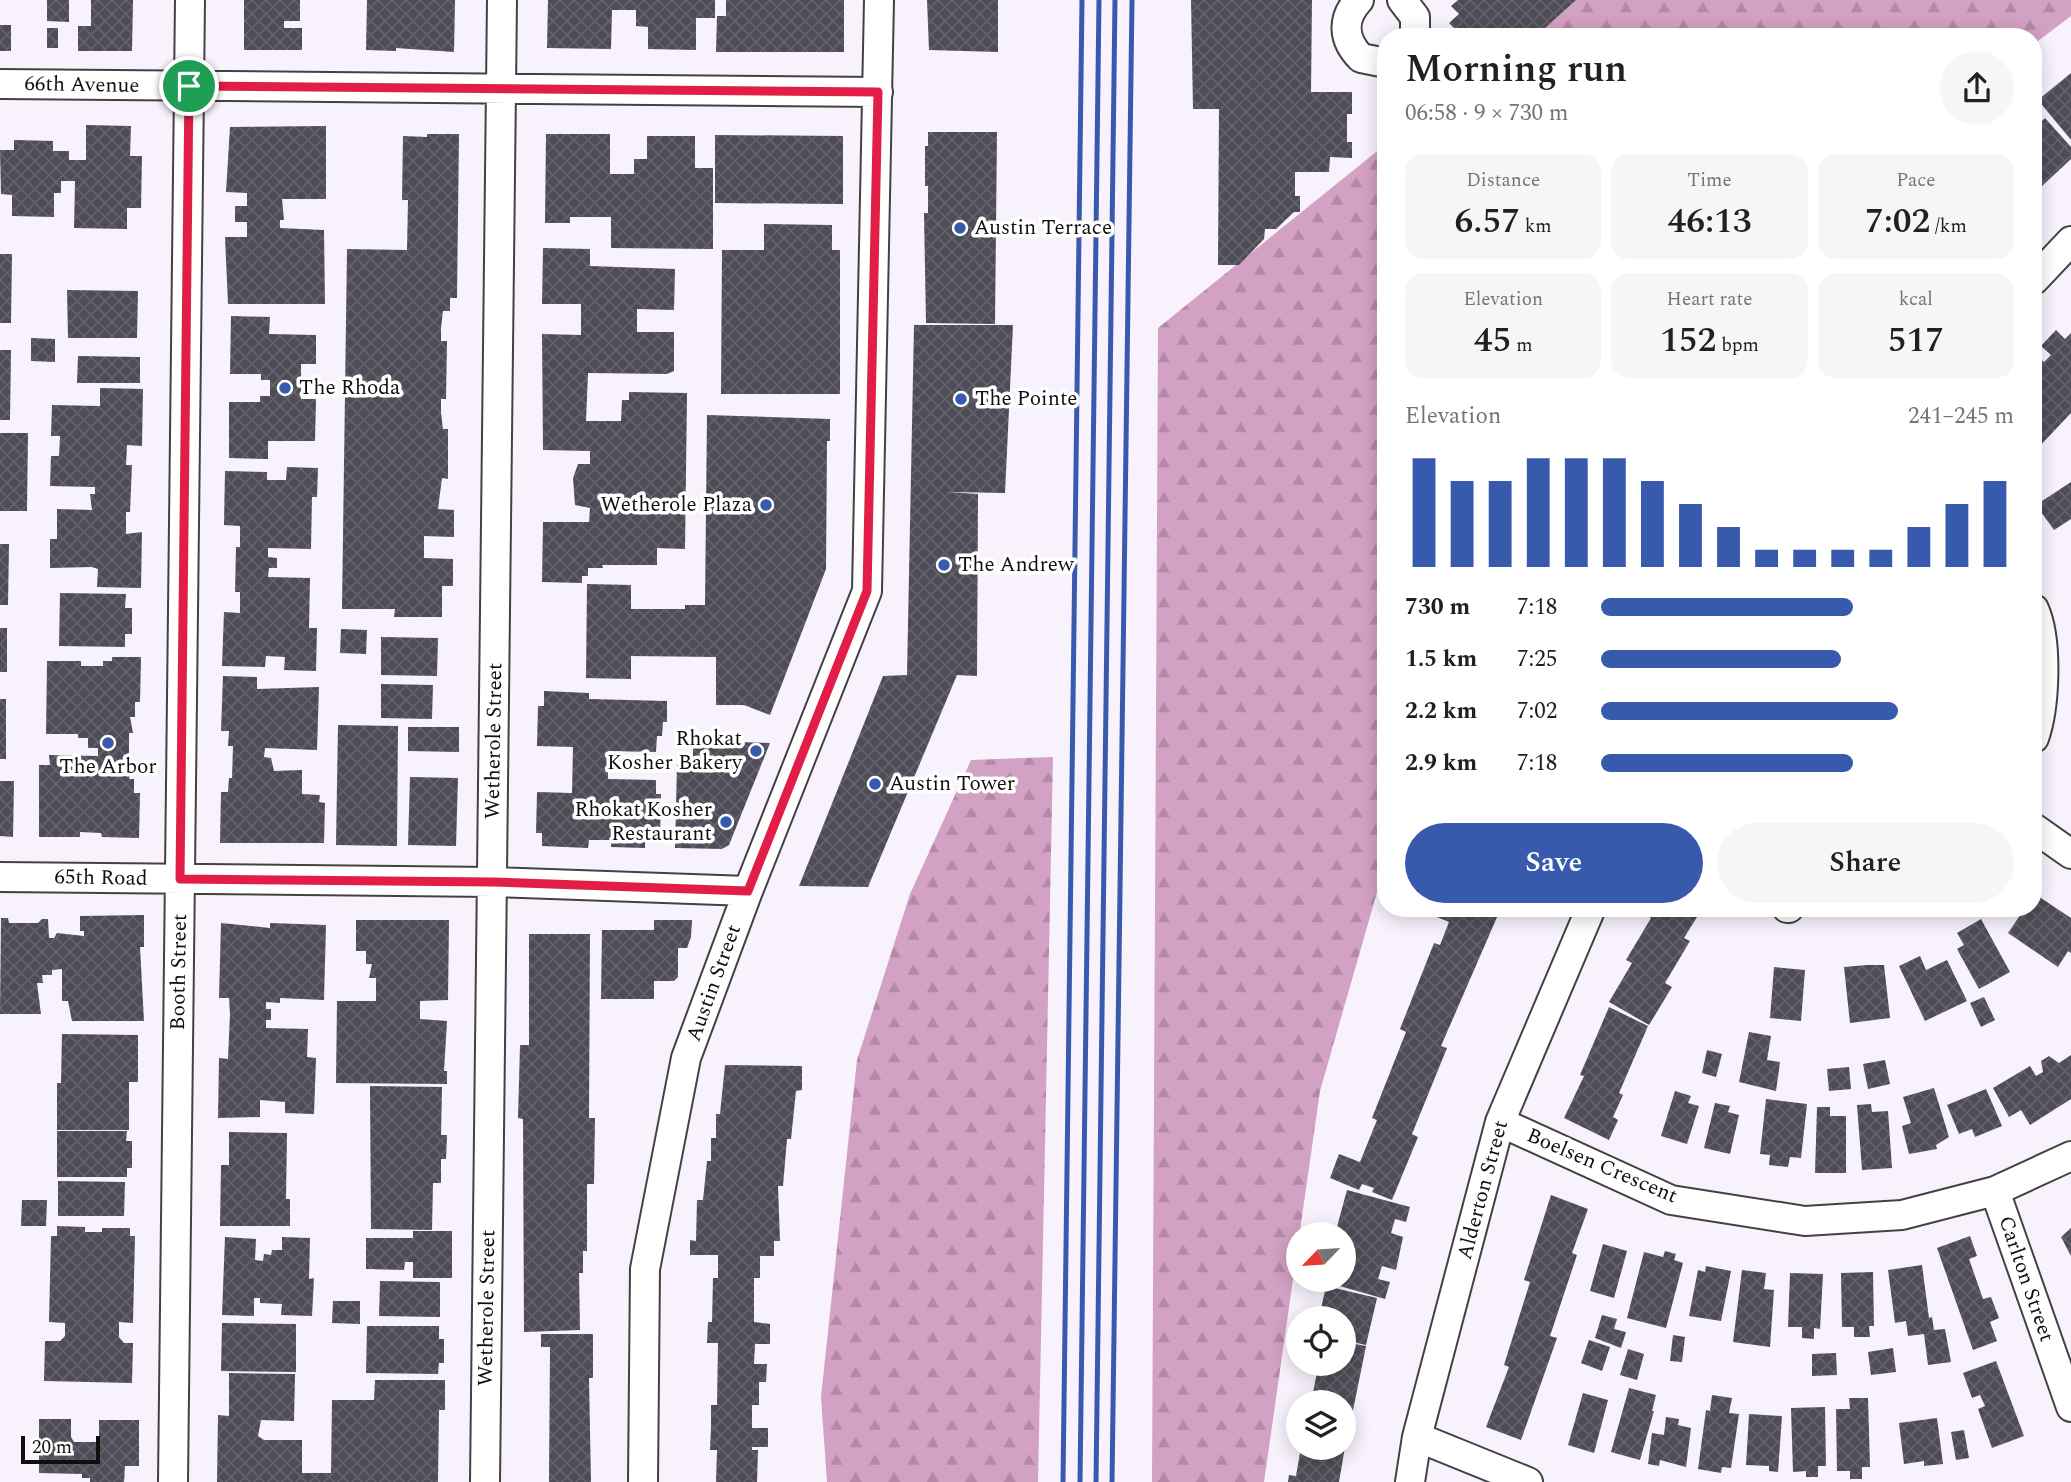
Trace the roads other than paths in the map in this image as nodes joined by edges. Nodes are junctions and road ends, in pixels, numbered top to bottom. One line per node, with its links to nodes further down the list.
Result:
1 (190, 0): 9 (street, Booth Street)
2 (502, 0): 10 (street, Wetherole Street)
3 (879, 0): 11 (street, Austin Street)
4 (1359, 0): 7 (street)
5 (1402, 0): 6 (street)
6 (1415, 28)
7 (1377, 61)
8 (0, 84): 9 (street, 66th Avenue)
9 (189, 86): 10 (street, 66th Avenue); 17 (street, Booth Street)
10 (501, 90): 11 (street, 66th Avenue); 18 (street, Wetherole Street)
11 (878, 92): 19 (street, Austin Street)
12 (2071, 241): 13 (street)
13 (2042, 272)
14 (2042, 834): 15 (street)
15 (2071, 854)
16 (0, 877): 17 (street, 65th Road)
17 (180, 879): 18 (street, 65th Road); 26 (street, Booth Street)
18 (493, 882): 19 (street, 65th Road); 27 (street, Wetherole Street)
19 (748, 891): 28 (street, Austin Street)
20 (1587, 917): 21 (street, Alderton Street)
21 (1500, 1122): 23 (street, Boelsen Crescent); 25 (street, Alderton Street)
22 (2071, 1156): 23 (street, Boelsen Crescent)
23 (1995, 1191): 24 (street, Carlton Street)
24 (2071, 1407)
25 (1418, 1437): 29 (street, Alderton Street); 30 (street)
26 (173, 1482)
27 (485, 1482)
28 (643, 1482)
29 (1410, 1482)
30 (1528, 1482)

